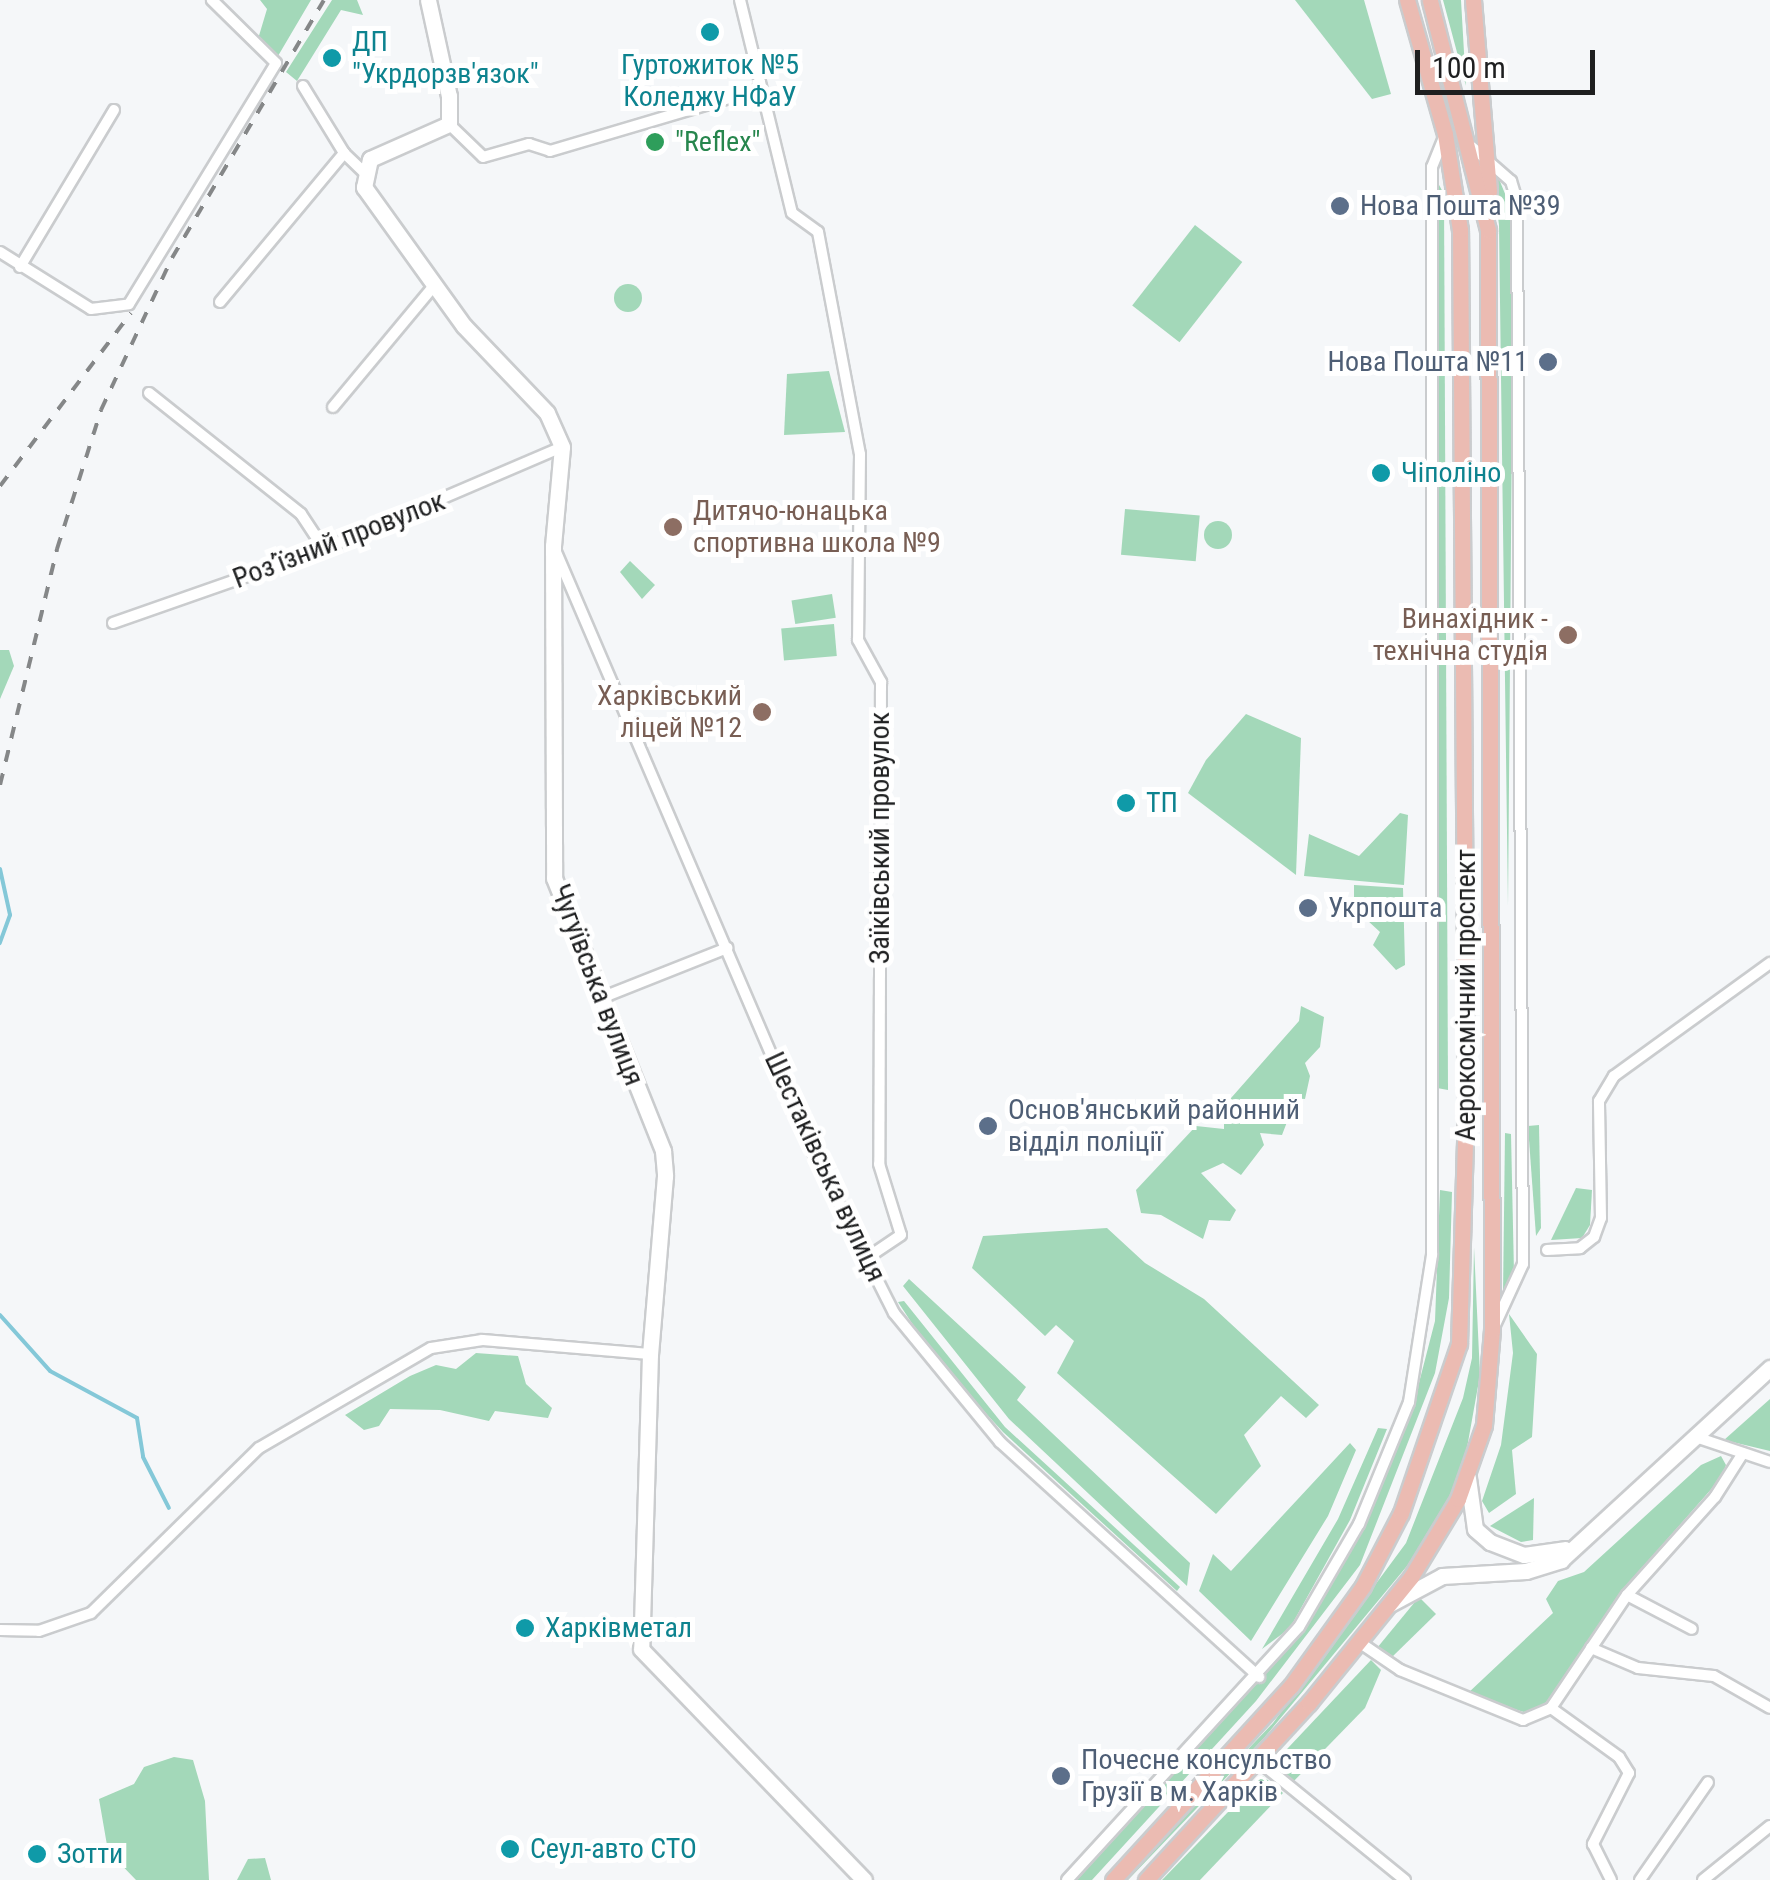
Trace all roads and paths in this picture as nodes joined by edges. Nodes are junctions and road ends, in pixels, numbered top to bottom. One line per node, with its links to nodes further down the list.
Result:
1 (212, 0): 20 (street)
2 (428, 0): 12 (street)
3 (740, 0): 10 (street, Заїківський провулок)
4 (1407, 0): 13 (main road, Аерокосмічний проспект)
5 (1430, 0): 8 (main road, Аерокосмічний проспект)
6 (1473, 0): 7 (main road)
7 (1480, 70): 8 (main road); 16 (main road)
8 (1453, 83): 14 (main road, Аерокосмічний проспект)
9 (303, 86): 15 (street)
10 (759, 90): 12 (street); 33 (street, Заїківський провулок)
11 (114, 110): 20 (street)
12 (449, 124): 17 (street)
13 (1445, 134): 48 (street); 57 (main road, Аерокосмічний проспект)
14 (1472, 147): 16 (street); 18 (main road, Аерокосмічний проспект)
15 (344, 153): 17 (street); 22 (street)
16 (1489, 160): 18 (main road); 34 (street)
17 (364, 172): 21 (street)
18 (1488, 230): 34 (main road, Аерокосмічний проспект)
19 (0, 252): 20 (street)
20 (20, 266)
21 (433, 287): 24 (street); 25 (street)
22 (220, 302)
23 (149, 393): 27 (street)
24 (333, 407)
25 (562, 447): 26 (street, Чугуївська вулиця); 27 (street, Роз’їзний провулок)
26 (554, 546): 29 (street, Шестаківська вулиця); 31 (street, Чугуївська вулиця)
27 (324, 549): 28 (street, Роз’їзний провулок)
28 (113, 624)
29 (727, 948): 31 (street); 33 (street, Шестаківська вулиця)
30 (1770, 963): 32 (street)
31 (602, 998): 35 (street, Чугуївська вулиця)
32 (1547, 1250)
33 (864, 1260): 48 (street, Шестаківська вулиця)
34 (1492, 1330): 40 (main road, Аерокосмічний проспект)
35 (650, 1354): 45 (street); 55 (street, Чугуївська вулиця)
36 (1770, 1368): 37 (street)
37 (1696, 1437): 38 (street); 41 (street)
38 (1744, 1453): 39 (street); 42 (street)
39 (1770, 1462)
40 (1468, 1478): 41 (street); 43 (main road, Аерокосмічний проспект)
41 (1582, 1541): 43 (street)
42 (1627, 1595): 44 (street); 47 (street)
43 (1387, 1606): 46 (main road, Аерокосмічний проспект)
44 (1692, 1629)
45 (0, 1630)
46 (1359, 1642): 49 (street); 51 (main road, Аерокосмічний проспект)
47 (1591, 1648): 49 (street); 50 (street)
48 (1258, 1677): 56 (street)
49 (1551, 1708): 60 (street)
50 (1770, 1708)
51 (1256, 1760): 58 (main road, Аерокосмічний проспект); 59 (street)
52 (1708, 1782): 54 (street)
53 (1770, 1826): 61 (street)
54 (1647, 1878)
55 (864, 1880)
56 (1067, 1880)
57 (1113, 1880)
58 (1146, 1880)
59 (1405, 1880)
60 (1611, 1880)
61 (1703, 1880)

